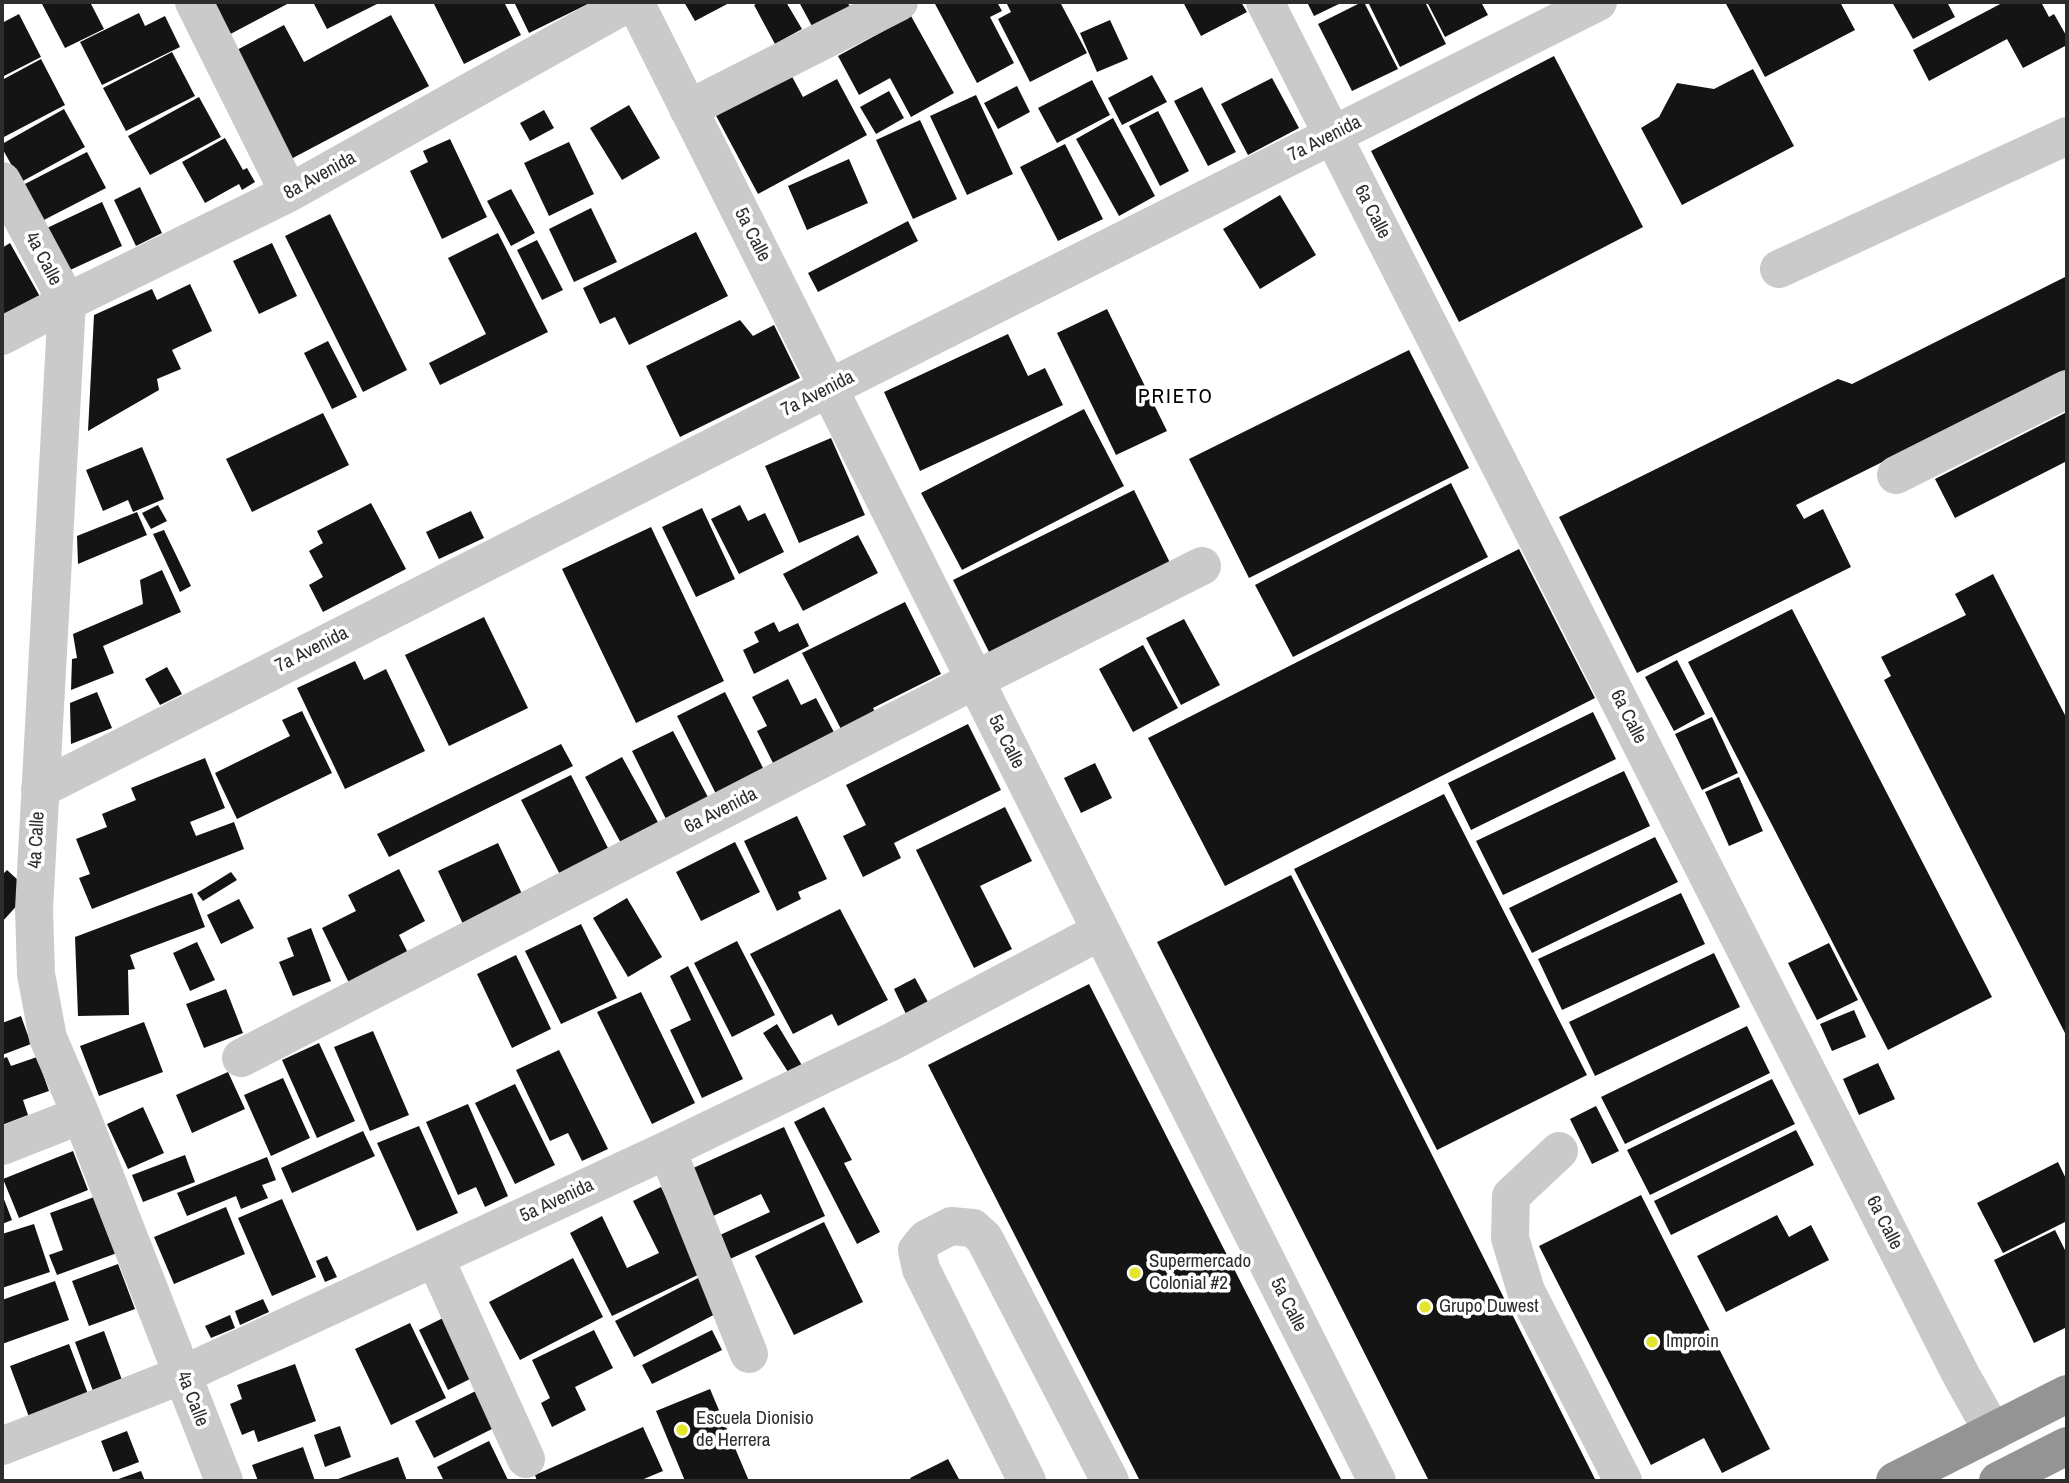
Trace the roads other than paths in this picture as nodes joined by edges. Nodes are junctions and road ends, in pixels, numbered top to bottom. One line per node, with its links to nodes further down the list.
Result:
1 (194, 2): 10 (street)
2 (632, 2): 6 (street, 5a Calle); 10 (street, 8a Avenida)
3 (899, 2): 6 (street)
4 (1265, 2): 7 (street, 6a Calle)
5 (1598, 2): 7 (street, 7a Avenida)
6 (688, 109): 14 (street, 5a Calle)
7 (1333, 135): 14 (street, 7a Avenida); 30 (street, 6a Calle)
8 (2067, 136): 11 (street)
9 (2, 181): 12 (street, 4a Calle)
10 (289, 193): 12 (street, 8a Avenida)
11 (1779, 269)
12 (66, 302): 13 (street, 8a Avenida); 19 (street, 4a Calle)
13 (2, 336)
14 (829, 388): 18 (street, 5a Calle); 19 (street, 7a Avenida)
15 (2067, 389): 16 (street)
16 (1896, 475)
17 (1202, 566): 18 (street, 6a Avenida)
18 (975, 680): 20 (street, 5a Calle); 21 (street, 6a Avenida)
19 (40, 789): 22 (street, 4a Calle)
20 (1101, 931): 24 (street, 5a Avenida); 37 (street, 5a Calle)
21 (241, 1058)
22 (81, 1115): 23 (street); 28 (street, 4a Calle)
23 (2, 1146)
24 (667, 1150): 26 (street, 5a Avenida); 27 (street)
25 (1559, 1152): 38 (street)
26 (435, 1258): 28 (street, 5a Avenida); 33 (street)
27 (749, 1354)
28 (183, 1375): 31 (street, 5a Avenida); 34 (street, 4a Calle)
29 (2067, 1394): 30 (highway)
30 (1993, 1432): 39 (highway)
31 (2, 1446)
32 (2051, 1455): 40 (highway)
33 (526, 1459)
34 (224, 1481)
35 (1027, 1481): 36 (street)
36 (1110, 1481)
37 (1377, 1481)
38 (1623, 1481)
39 (1895, 1481)
40 (1998, 1481)

